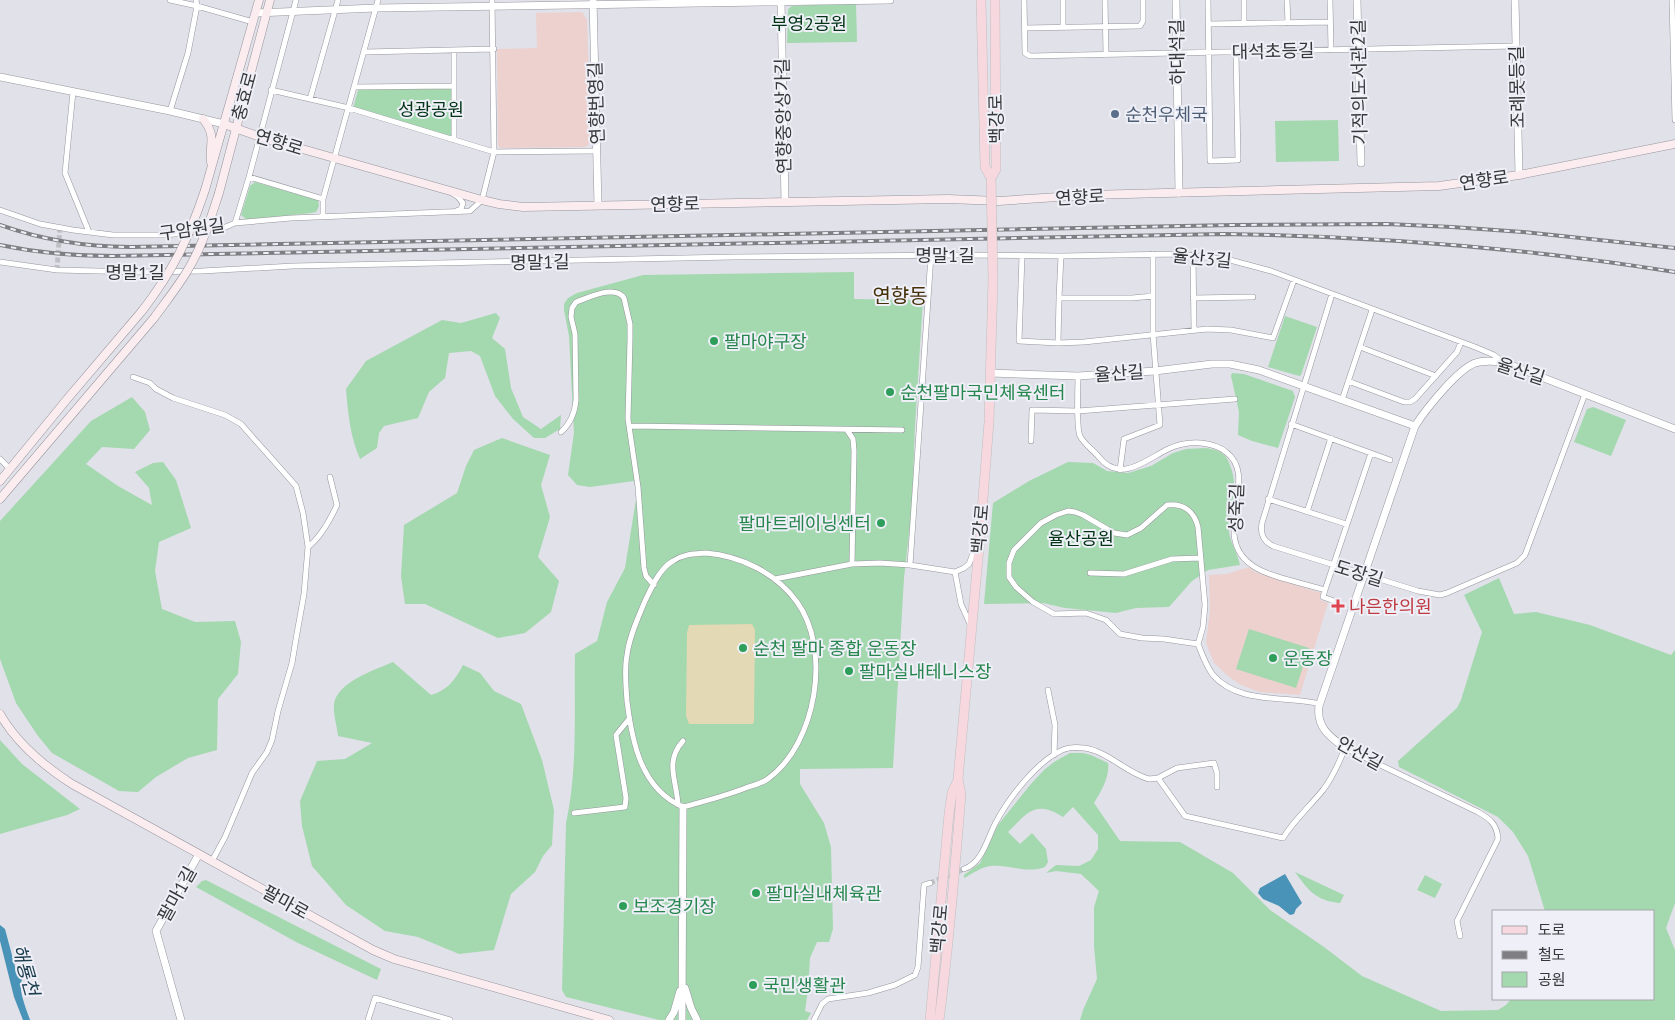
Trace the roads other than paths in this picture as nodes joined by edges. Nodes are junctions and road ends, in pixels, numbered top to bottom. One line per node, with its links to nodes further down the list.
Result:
1 (170, 0): 24 (street)
2 (260, 0): 29 (main road, 충효로)
3 (270, 0): 30 (main road, 충효로)
4 (296, 0): 28 (street)
5 (338, 0): 27 (street)
6 (378, 0): 26 (street)
7 (890, 0): 22 (street)
8 (981, 0): 71 (main road, 백강로)
9 (995, 0): 71 (main road, 백강로)
10 (1024, 0): 38 (street)
11 (1063, 0): 37 (street)
12 (1105, 0): 36 (street)
13 (1143, 0): 36 (street)
14 (1176, 0): 47 (street, 하대석길)
15 (1208, 0): 35 (street)
16 (1244, 0): 33 (street)
17 (1287, 0): 34 (street)
18 (1330, 0): 32 (street)
19 (1357, 0): 40 (street, 기적의도서관2길)
20 (1515, 0): 39 (street, 조례못등길)
21 (1672, 0): 58 (street)
22 (781, 1): 23 (street); 76 (street, 연향중앙상가길)
23 (593, 2): 25 (street); 64 (street, 연향번영길)
24 (197, 3): 31 (street); 56 (street)
25 (492, 4): 26 (street); 42 (street)
26 (376, 8): 27 (street); 44 (street)
27 (335, 10): 28 (street); 54 (street)
28 (292, 11): 30 (street); 52 (street)
29 (256, 13): 30 (street); 31 (main road, 충효로)
30 (266, 13): 60 (main road, 충효로)
31 (253, 22): 59 (main road, 충효로)
32 (1330, 22): 34 (street); 43 (street)
33 (1243, 23): 34 (street); 35 (street)
34 (1288, 23)
35 (1209, 24): 45 (street)
36 (1105, 26): 37 (street); 48 (street)
37 (1063, 27): 38 (street)
38 (1025, 28): 48 (street, 대석초등길)
39 (1516, 46): 40 (street, 대석초등길); 69 (street, 조례못등길)
40 (1358, 49): 43 (street, 대석초등길); 67 (street, 기적의도서관2길)
41 (454, 50): 42 (street); 44 (street); 50 (street)
42 (494, 50): 65 (street)
43 (1330, 50): 46 (street, 대석초등길)
44 (364, 52): 51 (street)
45 (1209, 52): 46 (street, 대석초등길); 46 (street); 47 (street, 대석초등길)
46 (1236, 52)
47 (1177, 53): 48 (street, 대석초등길); 73 (street, 하대석길)
48 (1106, 54)
49 (0, 78): 53 (street)
50 (454, 86): 51 (street); 62 (street)
51 (355, 87): 55 (street)
52 (271, 90): 54 (street); 61 (street)
53 (73, 92): 56 (street); 82 (street)
54 (310, 99): 55 (street)
55 (349, 108): 62 (street); 66 (street)
56 (170, 111): 57 (street)
57 (203, 119): 59 (street); 68 (main road)
58 (1675, 120)
59 (224, 124): 60 (main road, 연향로); 68 (main road, 충효로)
60 (235, 128): 61 (main road, 연향로); 130 (main road, 충효로, bridge)
61 (260, 137): 66 (main road, 연향로); 70 (street)
62 (454, 140): 65 (street)
63 (1675, 144): 69 (main road, 연향로)
64 (597, 151): 65 (street); 77 (street, 연향번영길)
65 (494, 152): 75 (street)
66 (335, 159): 72 (main road, 연향로); 74 (street)
67 (1360, 163)
68 (212, 168): 126 (main road, 충효로, bridge)
69 (1519, 175): 73 (main road, 연향로)
70 (249, 177): 74 (street); 81 (street)
71 (991, 178): 103 (main road, 백강로, bridge)
72 (448, 190): 75 (main road, 연향로); 79 (street)
73 (1179, 194): 76 (main road, 연향로)
74 (323, 199): 80 (street)
75 (482, 200): 77 (main road, 연향로); 79 (street)
76 (785, 202): 77 (main road, 연향로)
77 (598, 205)
78 (0, 210): 82 (street, 구암원길)
79 (452, 213): 80 (street)
80 (323, 216): 81 (street, 구암원길)
81 (235, 223): 82 (street, 구암원길)
82 (89, 232)
83 (1153, 254): 85 (street, 율산3길); 87 (street, 율산3길); 91 (street)
84 (931, 255): 86 (street, 명말1길); 88 (street, 명말1길); 138 (street)
85 (1193, 255): 89 (street, 율산3길); 94 (street)
86 (1022, 256): 87 (street, 율산3길); 99 (street)
87 (1060, 256): 93 (street)
88 (0, 262)
89 (1294, 280): 90 (street, 율산3길); 96 (street)
90 (1332, 294): 95 (street, 율산3길); 108 (street)
91 (1153, 296): 93 (street); 97 (street)
92 (1253, 297): 94 (street)
93 (1059, 298): 99 (street)
94 (1193, 298): 96 (street)
95 (1372, 310): 98 (street, 율산3길); 100 (street)
96 (1194, 330): 97 (street)
97 (1153, 334): 99 (street); 102 (street)
98 (1462, 342): 101 (street, 율산3길); 105 (street)
99 (1058, 343)
100 (1360, 347): 105 (street); 107 (street)
101 (1503, 362): 109 (street, 율산길); 116 (street, 율산길)
102 (1155, 371): 104 (street, 율산길); 108 (street, 율산길); 112 (street)
103 (990, 373): 104 (street, 율산길); 134 (main road, 백강로)
104 (1078, 376): 113 (street)
105 (1436, 376): 107 (street)
106 (133, 377): 135 (street)
107 (1348, 382): 111 (street)
108 (1303, 386): 111 (street, 율산길); 114 (street, 도장길)
109 (1585, 394): 117 (street, 율산길); 142 (street, 도장길)
110 (1234, 399): 112 (street)
111 (1342, 400): 116 (street, 율산길)
112 (1159, 406): 113 (street); 127 (street)
113 (1078, 411): 122 (street); 127 (street)
114 (1291, 424): 121 (street); 131 (street, 도장길)
115 (630, 426): 118 (street); 120 (street); 144 (street)
116 (1415, 426): 142 (street, 안산길)
117 (1675, 429)
118 (847, 430): 119 (street); 137 (street)
119 (902, 430)
120 (561, 432)
121 (1331, 438): 123 (street); 132 (street)
122 (1031, 441)
123 (1371, 453): 125 (street); 133 (street)
124 (0, 459): 126 (street)
125 (1390, 460)
126 (10, 469): 129 (main road, 충효로)
127 (1120, 470): 145 (street, 성죽길)
128 (330, 477): 135 (street)
129 (0, 482)
130 (0, 499)
131 (1268, 500): 132 (street); 139 (street, 도장길)
132 (1307, 512): 133 (street)
133 (1346, 524): 139 (street)
134 (980, 536): 140 (street); 147 (main road, 백강로)
135 (308, 547): 162 (street)
136 (1200, 558): 141 (street); 148 (street); 148 (street)
137 (852, 564): 138 (street); 143 (street)
138 (910, 565): 140 (street)
139 (1332, 565): 142 (street, 도장길); 145 (street)
140 (955, 572): 147 (street)
141 (1090, 573)
142 (1364, 574): 150 (street, 안산길)
143 (775, 579): 144 (street); 159 (street)
144 (654, 585): 152 (street)
145 (1325, 590): 146 (street)
146 (1337, 602)
147 (972, 628): 157 (main road, 백강로)
148 (1198, 644): 150 (street)
149 (1048, 690): 155 (street)
150 (1320, 704): 154 (street, 안산길)
151 (0, 714): 161 (main road, 팔마로)
152 (629, 719): 159 (street); 160 (street)
153 (683, 741): 159 (street)
154 (1345, 748): 156 (street); 165 (street, 안산길)
155 (1054, 755): 156 (street); 163 (street)
156 (1158, 778): 158 (street)
157 (958, 779): 175 (main road, 백강로); 176 (main road, 백강로)
158 (1217, 787)
159 (680, 806): 166 (street)
160 (574, 814)
161 (199, 854): 162 (main road, 팔마로); 167 (street, 팔마1길)
162 (212, 860): 170 (main road, 팔마로)
163 (964, 869)
164 (930, 883): 174 (street)
165 (1460, 936)
166 (683, 981): 171 (street); 172 (street); 173 (street)
167 (181, 1020)
168 (368, 1020): 169 (street)
169 (450, 1020)
170 (609, 1020)
171 (669, 1020)
172 (682, 1020)
173 (697, 1020)
174 (814, 1020)
175 (930, 1020)
176 (939, 1020)

